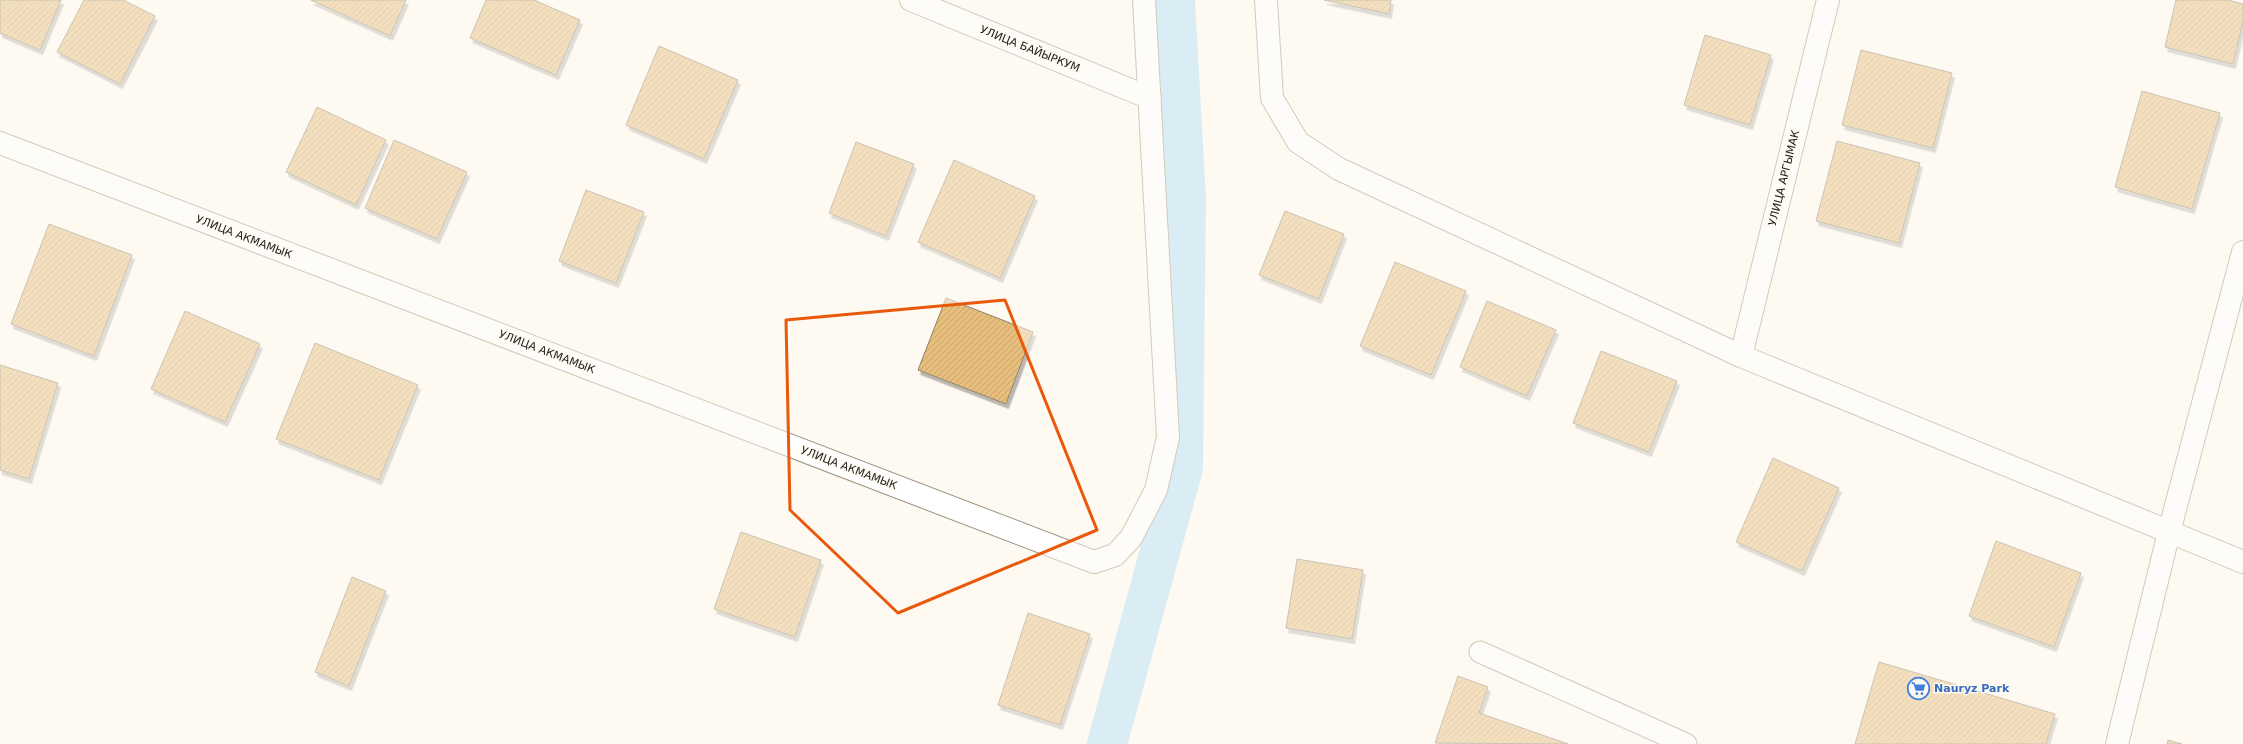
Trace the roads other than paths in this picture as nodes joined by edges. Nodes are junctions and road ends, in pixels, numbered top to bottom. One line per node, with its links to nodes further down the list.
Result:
1 (911, 0): 5 (street, УЛИЦА БАЙЫРКУМ)
2 (1144, 0): 5 (street)
3 (1266, 0): 8 (street)
4 (1828, 0): 8 (street, УЛИЦА АРГЫМАК)
5 (1150, 98): 6 (street, УЛИЦА АКМАМЫК)
6 (0, 143)
7 (2243, 252): 9 (street)
8 (1741, 356): 9 (street)
9 (2169, 532): 10 (street); 13 (street)
10 (2243, 562)
11 (1480, 652): 12 (lane)
12 (1686, 744)
13 (2117, 744)

